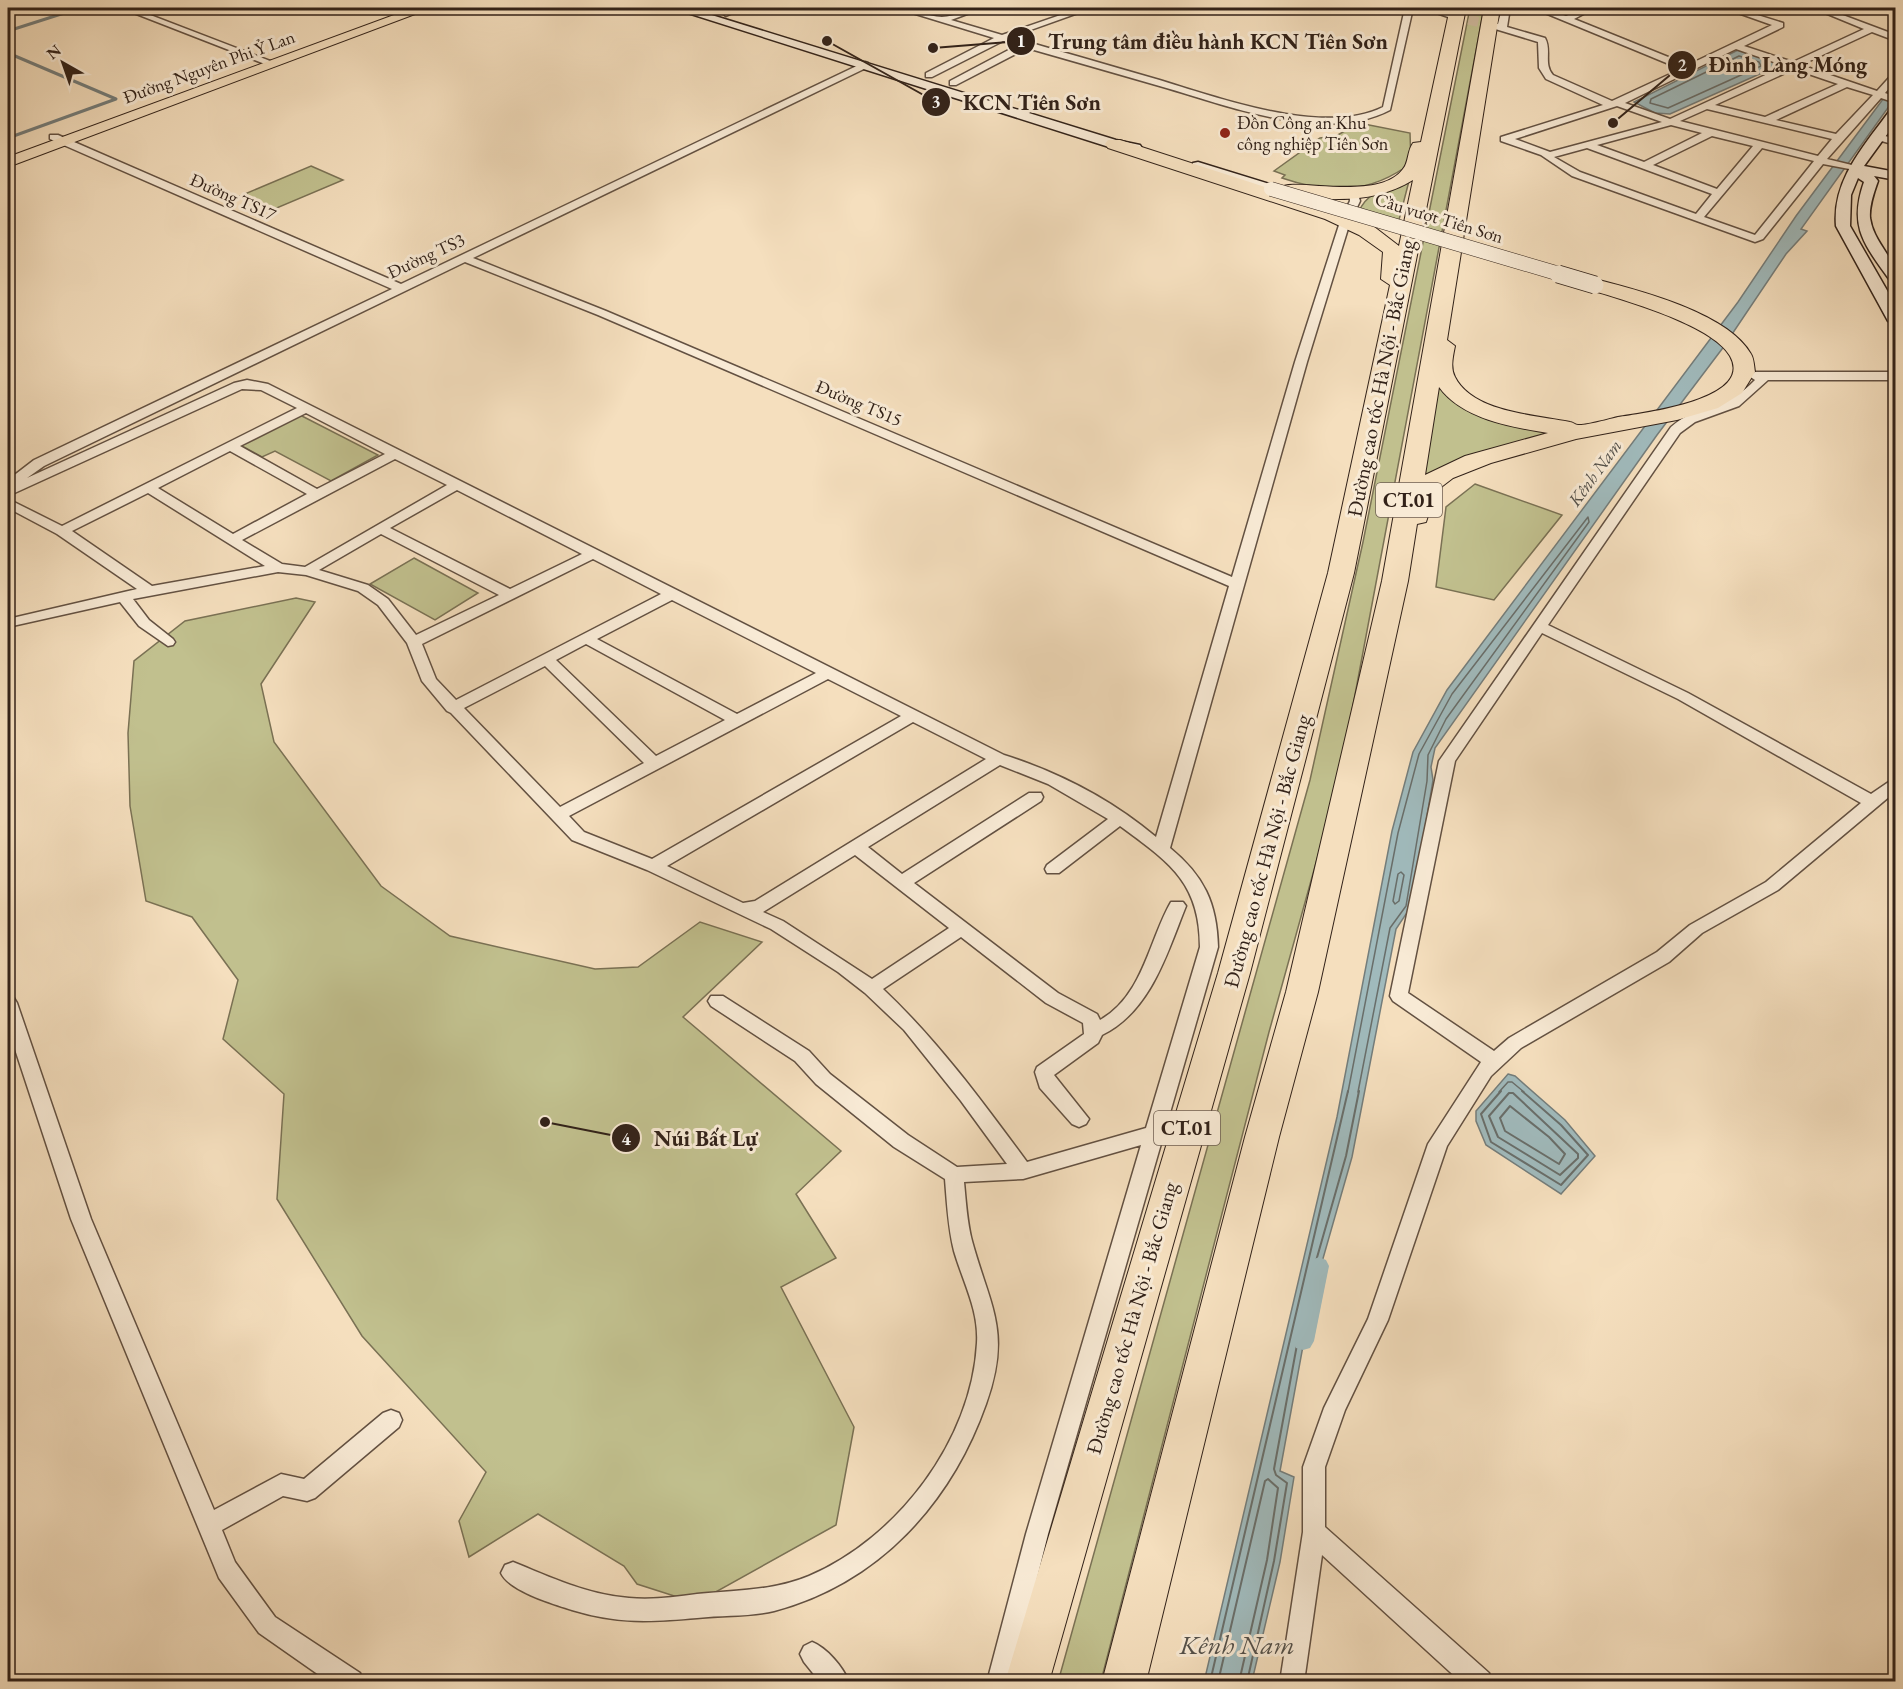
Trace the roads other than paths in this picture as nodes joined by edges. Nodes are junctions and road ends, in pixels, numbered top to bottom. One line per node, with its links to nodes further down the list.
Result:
1 (125, 8): 27 (street)
2 (403, 8): 27 (main road, Đường Nguyên Phi Ỷ Lan)
3 (424, 8): 27 (main road, Đường Nguyên Phi Ỷ Lan)
4 (678, 8): 28 (main road)
5 (707, 8): 19 (main road)
6 (740, 8): 19 (street)
7 (900, 8): 21 (street)
8 (980, 8): 21 (street)
9 (1088, 8): 23 (street)
10 (1409, 8): 25 (street)
11 (1426, 8): 18 (street)
12 (1492, 8): 62 (highway, Đường cao tốc Hà Nội - Bắc Giang / CT.01)
13 (1506, 8): 38 (street)
14 (1537, 8): 20 (street)
15 (1591, 8): 20 (street)
16 (1728, 8): 26 (street)
17 (1818, 8): 22 (street)
18 (1456, 12): 29 (highway, Đường cao tốc Hà Nội - Bắc Giang / CT.01)
19 (726, 13): 28 (main road)
20 (1568, 18): 31 (street)
21 (943, 20): 23 (street)
22 (1872, 29): 24 (street); 30 (street)
23 (1003, 38): 25 (street); 33 (street)
24 (1896, 38)
25 (1027, 44): 34 (street)
26 (1736, 46): 30 (street); 31 (street)
27 (267, 62): 46 (main road, Đường Nguyên Phi Ỷ Lan)
28 (871, 62): 33 (main road); 47 (main road); 63 (street, Đường TS3)
29 (1445, 65): 58 (highway); 89 (highway, Đường cao tốc Hà Nội - Bắc Giang / CT.01)
30 (1792, 65): 35 (street); 39 (street)
31 (1688, 68): 38 (street)
32 (1896, 73): 36 (street)
33 (929, 75): 34 (main road)
34 (952, 83): 47 (main road)
35 (1845, 84): 36 (street); 41 (street)
36 (1881, 96): 37 (street); 45 (street)
37 (1896, 99)
38 (1615, 104): 42 (street); 52 (street)
39 (1704, 105): 41 (street); 42 (street)
40 (1896, 112): 44 (main road)
41 (1767, 120): 45 (street)
42 (1670, 122): 43 (street); 49 (street)
43 (1711, 132): 50 (street); 55 (street)
44 (1878, 136): 48 (street); 56 (main road)
45 (1838, 138): 53 (street)
46 (59, 139): 51 (main road, Đường Nguyên Phi Ỷ Lan); 54 (main road, Đường Nguyên Phi Ỷ Lan); 66 (street, Đường TS17)
47 (1119, 141): 58 (highway); 61 (highway); 65 (main road, Cầu vượt Tiên Sơn, bridge)
48 (1896, 142)
49 (1586, 144): 52 (street); 55 (street)
50 (1760, 144): 53 (street); 59 (street)
51 (8, 154)
52 (1546, 154): 60 (street)
53 (1825, 161): 56 (street); 60 (street)
54 (8, 162)
55 (1644, 166): 59 (street)
56 (1856, 169): 57 (main road); 64 (main road); 67 (main road)
57 (1896, 176)
58 (1353, 193): 61 (street)
59 (1719, 193): 60 (street)
60 (1697, 219)
61 (1345, 222): 89 (highway); 90 (street)
62 (1453, 228): 72 (highway); 107 (highway, Đường cao tốc Hà Nội - Bắc Giang / CT.01)
63 (464, 258): 66 (street, Đường TS3); 90 (street, Đường TS15)
64 (1896, 279)
65 (1595, 285): 69 (highway)
66 (400, 288): 75 (street, Đường TS3)
67 (1889, 299): 68 (main road)
68 (1896, 321)
69 (1754, 376): 70 (street); 72 (highway); 96 (street)
70 (1896, 376)
71 (305, 409): 73 (street); 74 (street); 80 (street)
72 (1589, 429): 107 (highway)
73 (230, 446): 79 (street); 81 (street)
74 (393, 454): 77 (street); 81 (street)
75 (39, 463): 76 (street); 78 (street, Đường TS3)
76 (8, 477)
77 (456, 485): 83 (street); 86 (street)
78 (8, 487)
79 (148, 487): 84 (street); 85 (street)
80 (8, 492)
81 (318, 495): 85 (street)
82 (8, 503): 84 (street)
83 (381, 529): 88 (street); 93 (street)
84 (62, 531): 91 (street)
85 (233, 539): 87 (street)
86 (592, 554): 92 (street); 93 (street)
87 (278, 568): 88 (street); 91 (street)
88 (307, 571): 99 (street)
89 (1341, 573): 138 (highway, Đường cao tốc Hà Nội - Bắc Giang / CT.01)
90 (1238, 585): 114 (street)
91 (149, 591): 94 (street)
92 (672, 594): 97 (street); 101 (street)
93 (510, 595): 99 (street)
94 (124, 597): 95 (street); 98 (street)
95 (8, 623)
96 (1541, 627): 110 (street); 125 (street)
97 (587, 639): 100 (street); 104 (street)
98 (168, 642)
99 (414, 642): 102 (street)
100 (547, 659): 102 (street); 106 (street)
101 (827, 673): 103 (street); 104 (street)
102 (452, 708): 111 (street)
103 (912, 716): 105 (street); 115 (street)
104 (738, 721): 106 (street)
105 (998, 759): 112 (street); 113 (street)
106 (656, 765): 111 (street)
107 (1353, 769): 139 (highway, Đường cao tốc Hà Nội - Bắc Giang / CT.01)
108 (1894, 785): 110 (street)
109 (1035, 797): 117 (street)
110 (1872, 802): 125 (street)
111 (556, 816): 115 (street)
112 (1119, 819): 114 (street); 116 (street)
113 (856, 847): 117 (street); 119 (street)
114 (1161, 849): 127 (street)
115 (653, 866): 119 (street)
116 (1053, 869)
117 (901, 883): 120 (street)
118 (1177, 906): 124 (street)
119 (744, 909): 121 (street)
120 (960, 929): 121 (street); 124 (street)
121 (871, 988): 128 (street)
122 (717, 1001): 129 (street)
123 (8, 1003): 131 (street)
124 (1094, 1031): 126 (street)
125 (1495, 1062): 132 (street)
126 (1079, 1119)
127 (1156, 1133): 128 (street); 137 (street)
128 (1023, 1171): 129 (street)
129 (954, 1175): 133 (street)
130 (391, 1420): 131 (street)
131 (208, 1525): 135 (street)
132 (1314, 1533): 140 (street); 141 (street)
133 (513, 1573)
134 (812, 1654): 136 (street)
135 (351, 1682)
136 (837, 1682)
137 (999, 1682)
138 (1027, 1682)
139 (1124, 1682)
140 (1292, 1682)
141 (1480, 1682)

